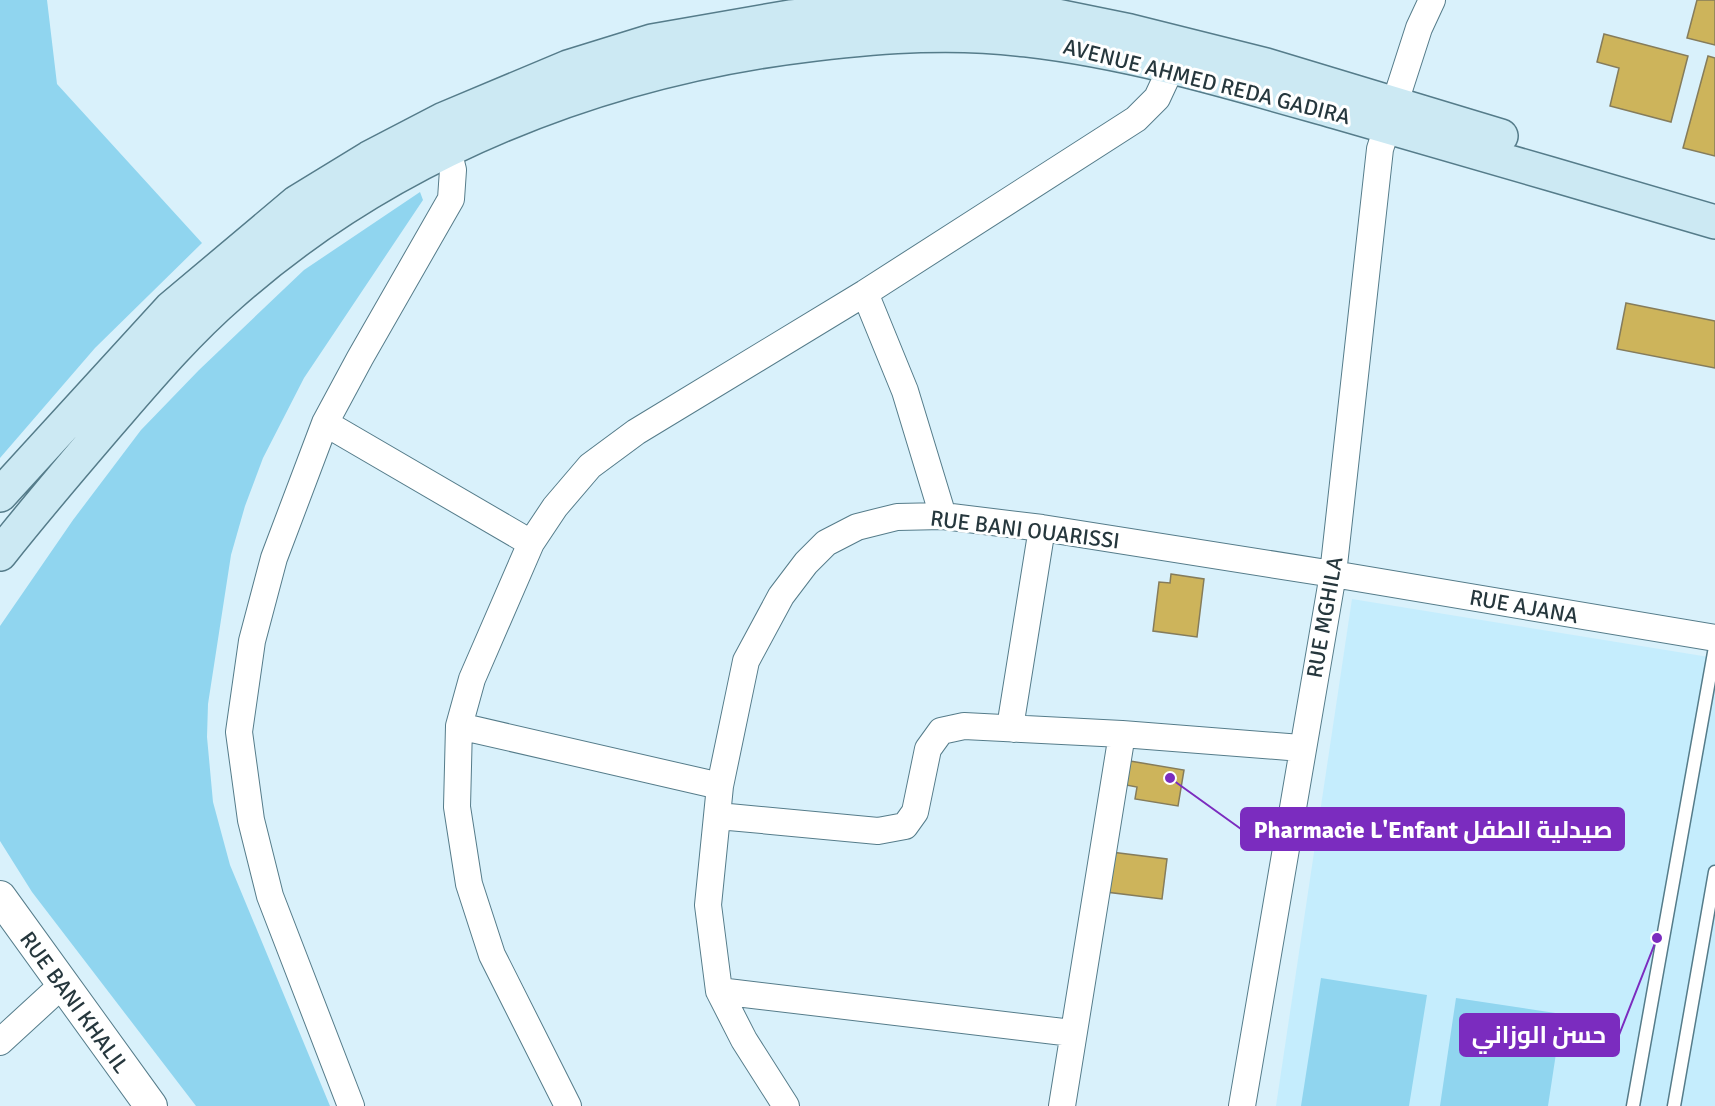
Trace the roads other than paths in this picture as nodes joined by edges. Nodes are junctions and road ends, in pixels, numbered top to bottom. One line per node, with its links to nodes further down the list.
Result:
1 (1432, 0): 3 (street, RUE MGHILA)
2 (1171, 68): 3 (main road, AVENUE AHMED REDA GADIRA); 4 (main road, AVENUE AHMED REDA GADIRA); 7 (street)
3 (1390, 115): 5 (main road, AVENUE AHMED REDA GADIRA); 6 (main road, AVENUE AHMED REDA GADIRA); 9 (main road, AVENUE AHMED REDA GADIRA); 14 (street, RUE MGHILA)
4 (448, 150): 8 (street); 13 (main road, AVENUE AHMED REDA GADIRA)
5 (1715, 199)
6 (1715, 222)
7 (865, 293): 10 (street); 12 (street)
8 (325, 423): 12 (street); 30 (street)
9 (0, 495)
10 (943, 516): 11 (street, RUE BANI OUARISSI); 21 (street, RUE BANI OUARISSI)
11 (1042, 528): 14 (street, RUE BANI OUARISSI); 18 (street)
12 (531, 543): 17 (street)
13 (0, 554)
14 (1333, 573): 15 (street, RUE AJANA); 20 (street, RUE MGHILA)
15 (1715, 638)
16 (1715, 647): 35 (lane)
17 (459, 726): 21 (street); 31 (street)
18 (1014, 729): 19 (street); 22 (street)
19 (1122, 734): 20 (street); 27 (street)
20 (1301, 748): 34 (street, RUE MGHILA)
21 (720, 786): 22 (street, RUE BANI OUARISSI)
22 (718, 816): 26 (street, RUE BANI OUARISSI)
23 (1715, 872): 36 (lane)
24 (0, 897): 25 (street, RUE BANI KHALIL)
25 (62, 985): 28 (street); 29 (street, RUE BANI KHALIL)
26 (719, 991): 27 (street); 32 (street, RUE BANI OUARISSI)
27 (1072, 1033): 33 (street)
28 (0, 1042)
29 (151, 1106)
30 (351, 1106)
31 (568, 1106)
32 (786, 1106)
33 (1062, 1106)
34 (1242, 1106)
35 (1634, 1106)
36 (1674, 1106)

